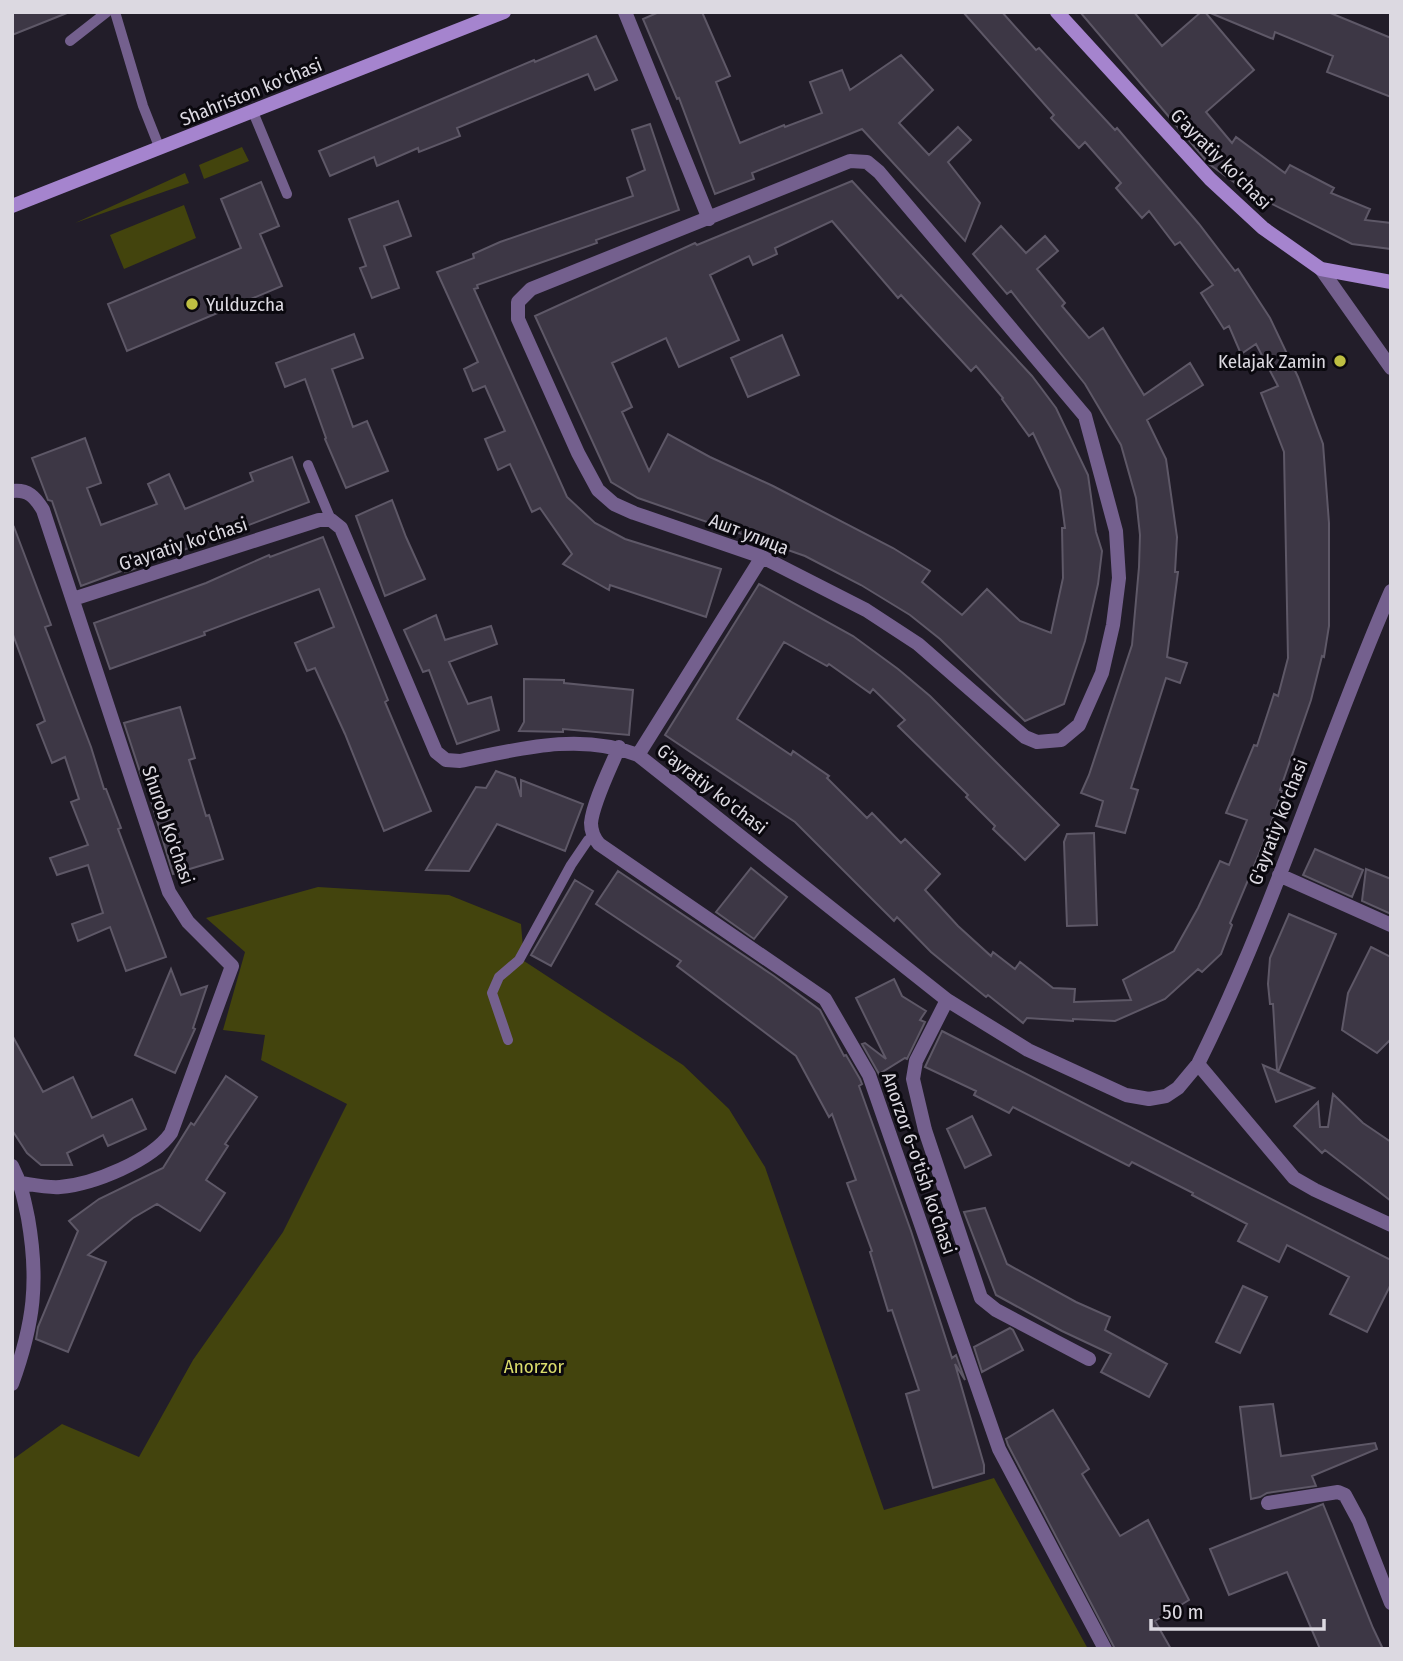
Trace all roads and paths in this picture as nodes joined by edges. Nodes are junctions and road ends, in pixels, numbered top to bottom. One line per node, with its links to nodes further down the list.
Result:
1 (107, 12): 6 (lane)
2 (115, 12): 8 (lane)
3 (504, 12): 7 (main road, Shahriston ko'chasi)
4 (625, 12): 11 (street)
5 (1057, 12): 12 (main road, G'ayratiy ko'chasi)
6 (70, 41)
7 (253, 112): 8 (main road, Shahriston ko'chasi); 9 (lane)
8 (160, 149): 10 (main road, Shahriston ko'chasi)
9 (287, 194)
10 (12, 206)
11 (709, 219): 18 (street, Ашт улица); 18 (street, Ашт улица)
12 (1321, 270): 13 (main road, G'ayratiy ko'chasi); 14 (street)
13 (1391, 282)
14 (1391, 368)
15 (308, 465): 17 (lane)
16 (12, 491): 20 (street, Shurob Ko'chasi)
17 (331, 520): 20 (street, G'ayratiy ko'chasi); 21 (street, G'ayratiy ko'chasi)
18 (762, 556): 22 (street)
19 (1391, 591): 24 (street, G'ayratiy ko'chasi)
20 (73, 599): 30 (street, Shurob Ko'chasi)
21 (619, 747): 22 (street, G'ayratiy ko'chasi); 23 (street)
22 (638, 755): 26 (street, G'ayratiy ko'chasi)
23 (594, 838): 27 (lane); 36 (street, Anorzor 6-o'tish ko'chasi)
24 (1279, 875): 25 (street); 28 (street, G'ayratiy ko'chasi)
25 (1391, 925)
26 (947, 1000): 28 (street, G'ayratiy ko'chasi); 32 (street)
27 (508, 1040)
28 (1198, 1064): 31 (street)
29 (12, 1166): 30 (street)
30 (21, 1183): 33 (street)
31 (1391, 1225)
32 (1088, 1359)
33 (12, 1384)
34 (1268, 1503): 35 (street)
35 (1391, 1603)
36 (1105, 1649)

